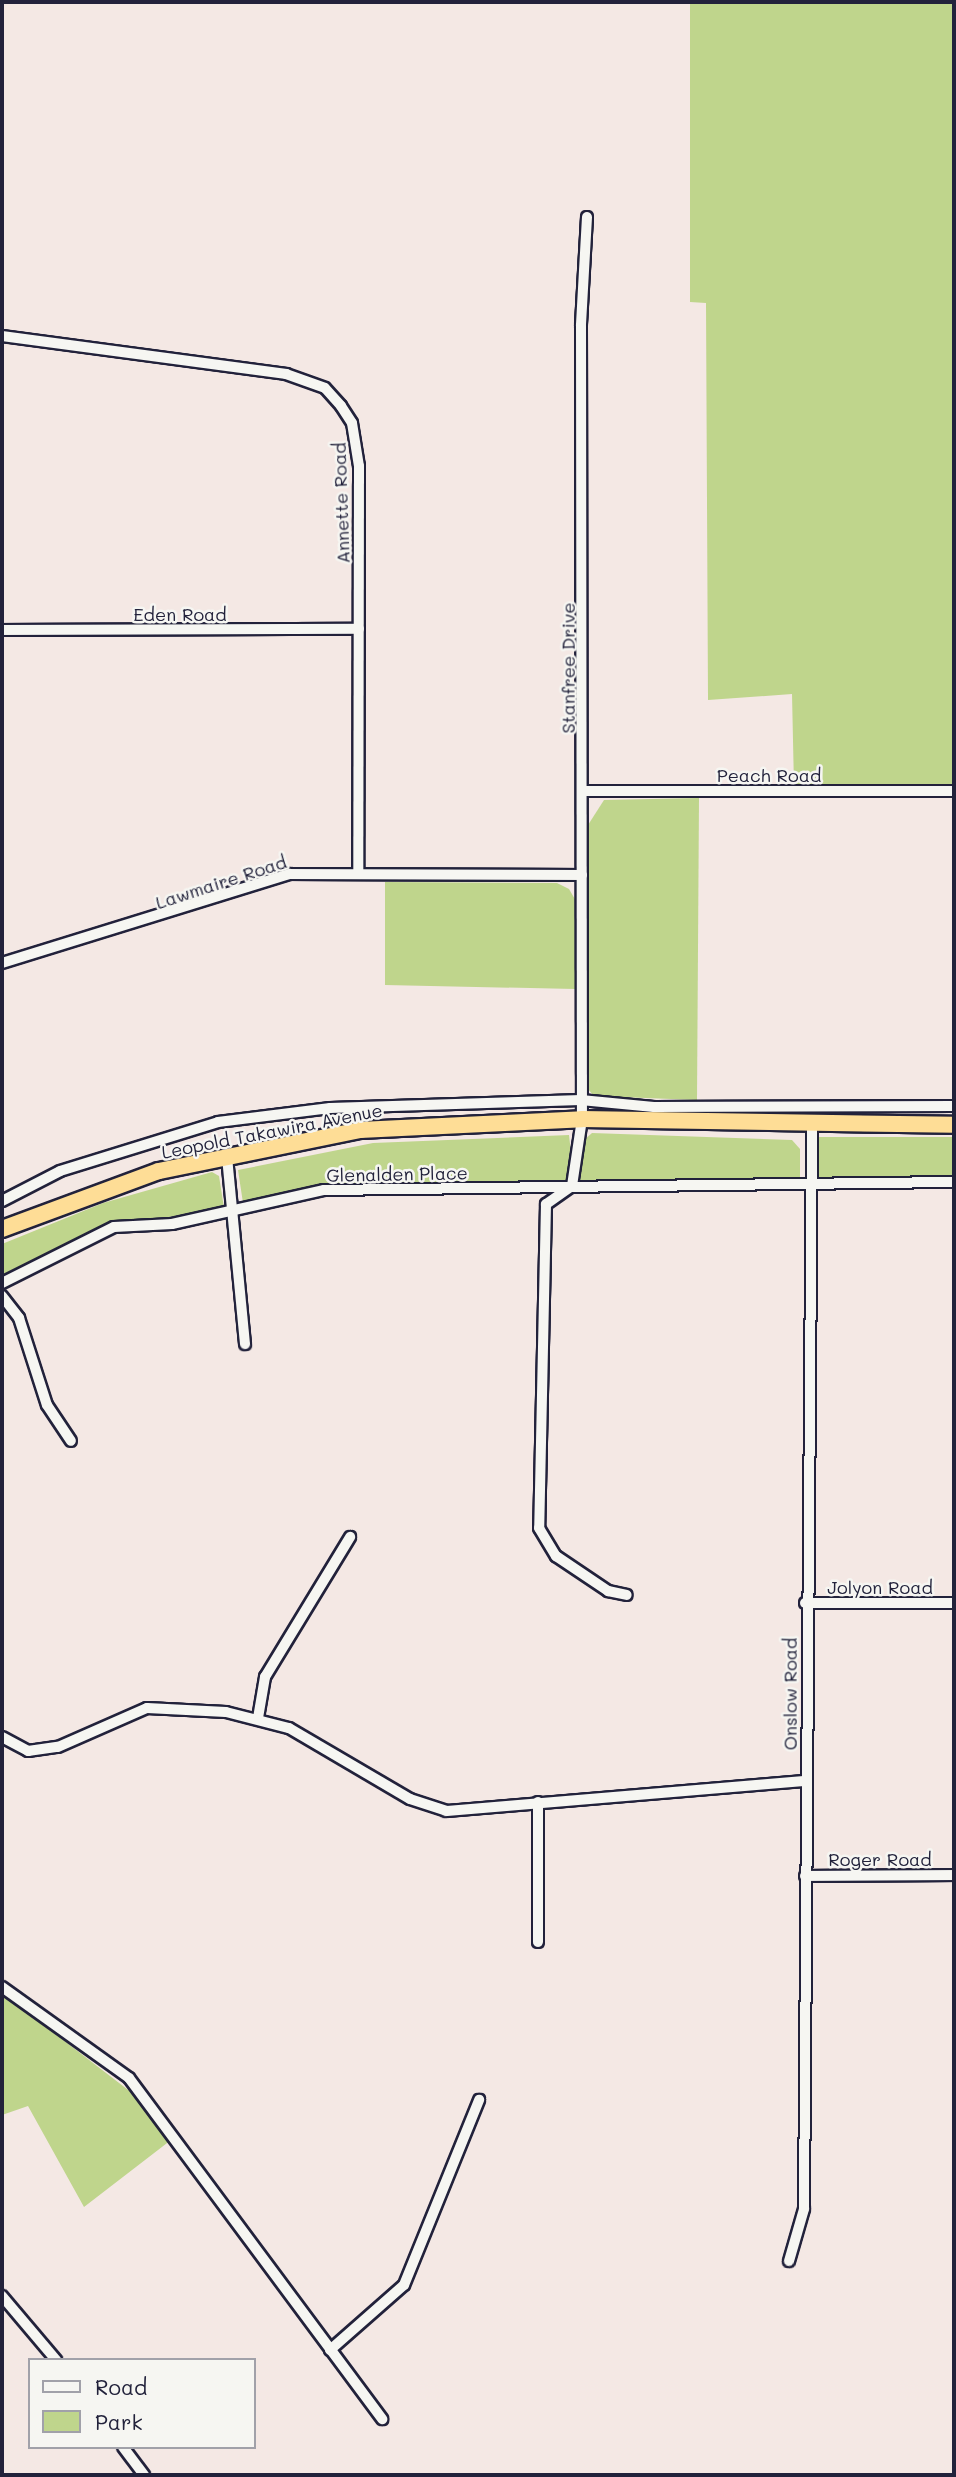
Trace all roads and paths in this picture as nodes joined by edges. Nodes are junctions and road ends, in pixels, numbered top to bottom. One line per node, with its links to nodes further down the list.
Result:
1 (587, 217): 5 (street, Stanfree Drive)
2 (2, 336): 3 (street, Annette Road)
3 (359, 629): 4 (street, Eden Road); 7 (street, Annette Road)
4 (2, 631)
5 (584, 791): 6 (street, Peach Road); 8 (street, Stanfree Drive)
6 (954, 791)
7 (358, 871): 8 (street, Lawmaire Road); 9 (street, Lawmaire Road)
8 (582, 875): 10 (street, Stanfree Drive)
9 (2, 963)
10 (581, 1100): 11 (street); 14 (street, Stanfree Drive); 23 (street)
11 (741, 1104): 12 (street); 15 (street)
12 (779, 1104): 13 (street); 16 (street)
13 (954, 1106)
14 (582, 1119): 15 (highway, Leopold Takawira Avenue); 19 (highway, Leopold Takawira Avenue); 22 (street, Stanfree Drive)
15 (740, 1122): 16 (highway, Leopold Takawira Avenue)
16 (777, 1123): 17 (highway, Leopold Takawira Avenue)
17 (812, 1124): 18 (highway, Leopold Takawira Avenue); 20 (street, Onslow Road)
18 (954, 1125)
19 (227, 1157): 24 (street); 25 (highway, Leopold Takawira Avenue)
20 (811, 1180): 21 (street, Glenalden Place); 22 (street, Glenalden Place); 32 (street, Onslow Road)
21 (954, 1182)
22 (572, 1186): 24 (street, Glenalden Place); 31 (street)
23 (2, 1201)
24 (233, 1209): 26 (street, Glenalden Place); 28 (street)
25 (2, 1229)
26 (2, 1283)
27 (2, 1296): 29 (street)
28 (245, 1344)
29 (71, 1441)
30 (350, 1537): 34 (street)
31 (627, 1595)
32 (806, 1603): 33 (street, Jolyon Road); 36 (street, Onslow Road)
33 (954, 1603)
34 (258, 1718): 35 (street); 37 (street)
35 (2, 1737)
36 (805, 1781): 37 (street); 39 (street, Onslow Road)
37 (538, 1802): 40 (street)
38 (954, 1875): 39 (street, Roger Road)
39 (805, 1876): 43 (street, Onslow Road)
40 (538, 1942)
41 (2, 1987): 45 (street)
42 (479, 2100): 45 (street)
43 (789, 2261)
44 (2, 2298): 46 (street)
45 (330, 2350): 47 (street)
46 (54, 2358)
47 (382, 2419)
48 (124, 2449): 49 (street)
49 (144, 2475)

